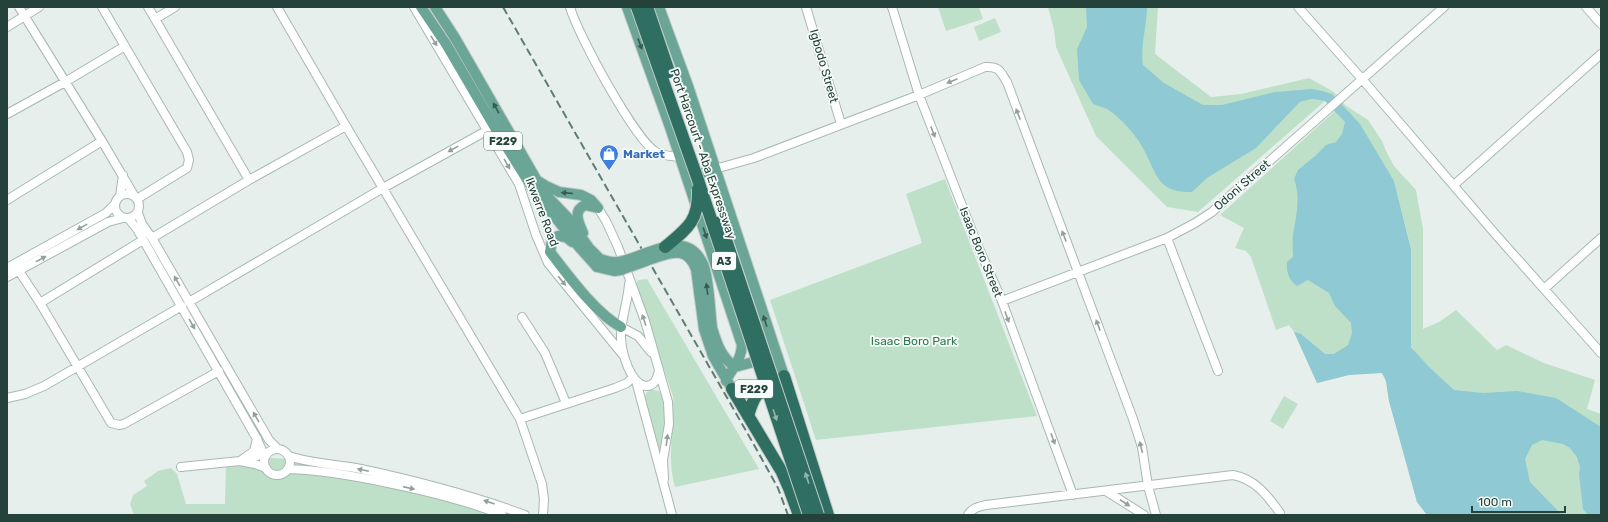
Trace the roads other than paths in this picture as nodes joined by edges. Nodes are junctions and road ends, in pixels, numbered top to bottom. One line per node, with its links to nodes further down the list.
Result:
1 (19, 7): 20 (street)
2 (39, 7): 20 (street)
3 (102, 7): 26 (street)
4 (148, 7): 21 (street)
5 (175, 7): 21 (street)
6 (277, 7): 35 (street)
7 (414, 7): 30 (street, Ikwerre Road, one-way to 30)
8 (421, 7): 25 (main road, F229)
9 (435, 7): 24 (main road, Ikwerre Road / F229)
10 (570, 7): 38 (street)
11 (627, 7): 38 (main road, one-way to 38)
12 (637, 7): 42 (highway, Port Harcourt - Aba Expressway / A3, bridge)
13 (647, 7): 110 (highway, Port Harcourt - Aba Expressway / A3, one-way to 13, bridge)
14 (659, 7): 39 (main road)
15 (806, 7): 34 (street, Igbodo Street)
16 (892, 7): 32 (street, Isaac Boro Street)
17 (1298, 7): 29 (street)
18 (1444, 7): 29 (street, Odoni Street)
19 (1586, 7): 22 (street)
20 (25, 16): 23 (street); 31 (street)
21 (155, 19): 43 (street)
22 (1601, 24)
23 (7, 27)
24 (455, 38): 25 (main road); 41 (main road, Ikwerre Road / F229, one-way to 24)
25 (446, 44): 28 (main road, F229)
26 (125, 46): 31 (street); 47 (street)
27 (1601, 54): 44 (street)
28 (459, 68): 30 (main road); 58 (main road, F229)
29 (1361, 77): 44 (street); 54 (street, Odoni Street)
30 (456, 78): 36 (street, Ikwerre Road)
31 (65, 82): 33 (street); 37 (street)
32 (919, 95): 34 (street); 62 (street, one-way to 32); 66 (street, Isaac Boro Street, one-way to 66)
33 (7, 114)
34 (841, 124): 39 (street)
35 (346, 126): 43 (street); 45 (street)
36 (488, 130): 45 (street, one-way to 45); 73 (street, Ikwerre Road, one-way to 73)
37 (102, 141): 40 (street); 48 (street)
38 (680, 157): 42 (main road)
39 (715, 169): 42 (main road); 75 (main road, one-way to 39)
40 (122, 175): 46 (street); 47 (street)
41 (535, 178): 50 (main road, one-way to 41); 58 (main road, F229)
42 (692, 179): 57 (highway, bridge); 77 (main road, one-way to 77); 109 (highway, Port Harcourt - Aba Expressway / A3, one-way to 109, bridge)
43 (249, 180): 53 (street)
44 (1454, 185): 65 (street)
45 (383, 188): 68 (street); 90 (street)
46 (120, 196): 47 (street); 49 (street)
47 (136, 198): 51 (street)
48 (7, 200)
49 (114, 205): 52 (street); 60 (street, one-way to 60)
50 (598, 208): 58 (main road); 64 (street, Ikwerre Road)
51 (138, 213): 52 (street); 53 (street)
52 (126, 218): 56 (street); 61 (street, one-way to 52)
53 (152, 238): 68 (street, one-way to 53)
54 (1167, 238): 62 (street, Odoni Street); 80 (street)
55 (1601, 238): 65 (street)
56 (143, 240): 67 (street); 68 (street)
57 (665, 246): 59 (main road, F229, bridge); 71 (main road, F229, one-way to 57, bridge)
58 (585, 248): 59 (main road, F229); 70 (main road)
59 (599, 263): 71 (main road, F229, bridge)
60 (7, 268)
61 (19, 271): 63 (street); 67 (street)
62 (1078, 272): 66 (street, Odoni Street); 100 (street, one-way to 62)
63 (7, 277)
64 (630, 281): 70 (street, Ikwerre Road); 74 (street, Ikwerre Road, one-way to 64)
65 (1544, 289): 72 (street)
66 (1002, 301): 102 (street, Isaac Boro Street, one-way to 102)
67 (40, 303): 76 (street)
68 (186, 304): 76 (street); 78 (street, one-way to 78); 92 (street, one-way to 68)
69 (522, 317): 88 (street)
70 (621, 327): 73 (street, Ikwerre Road); 74 (street)
71 (708, 329): 77 (main road, F229); 83 (main road, F229)
72 (1601, 353)
73 (623, 355): 82 (street, Ikwerre Road)
74 (655, 357): 79 (street, Ikwerre Road)
75 (777, 358): 77 (main road, F229); 81 (main road, F229)
76 (77, 367): 78 (street); 87 (street)
77 (735, 367): 83 (main road)
78 (219, 371): 91 (street)
79 (659, 371): 82 (street); 99 (street, Ikwerre Road, one-way to 79)
80 (1218, 371)
81 (784, 376): 83 (main road, F229); 85 (highway, F229)
82 (634, 379): 84 (street); 86 (street, Ikwerre Road)
83 (729, 385): 89 (highway)
84 (615, 388): 86 (street); 88 (street)
85 (789, 389): 89 (highway); 111 (highway)
86 (640, 394): 99 (street, Ikwerre Road)
87 (7, 398)
88 (566, 403): 90 (street)
89 (748, 416): 108 (highway)
90 (520, 419): 106 (street)
91 (257, 439): 93 (street); 95 (street)
92 (278, 449): 93 (street); 94 (street)
93 (265, 455): 95 (street); 97 (street)
94 (289, 456): 98 (street); 105 (street, one-way to 94)
95 (240, 461): 96 (street); 97 (street)
96 (181, 467)
97 (266, 468): 98 (street)
98 (288, 469): 104 (street, one-way to 104)
99 (664, 479): 107 (street, Ikwerre Road)
100 (1148, 486): 101 (street); 103 (street); 114 (street)
101 (1106, 491): 102 (street); 113 (street, one-way to 113)
102 (1073, 495): 112 (street)
103 (1280, 513)
104 (502, 515)
105 (525, 515)
106 (543, 515)
107 (672, 515)
108 (799, 515)
109 (810, 515)
110 (818, 515)
111 (828, 515)
112 (968, 515)
113 (1144, 515)
114 (1156, 515)

